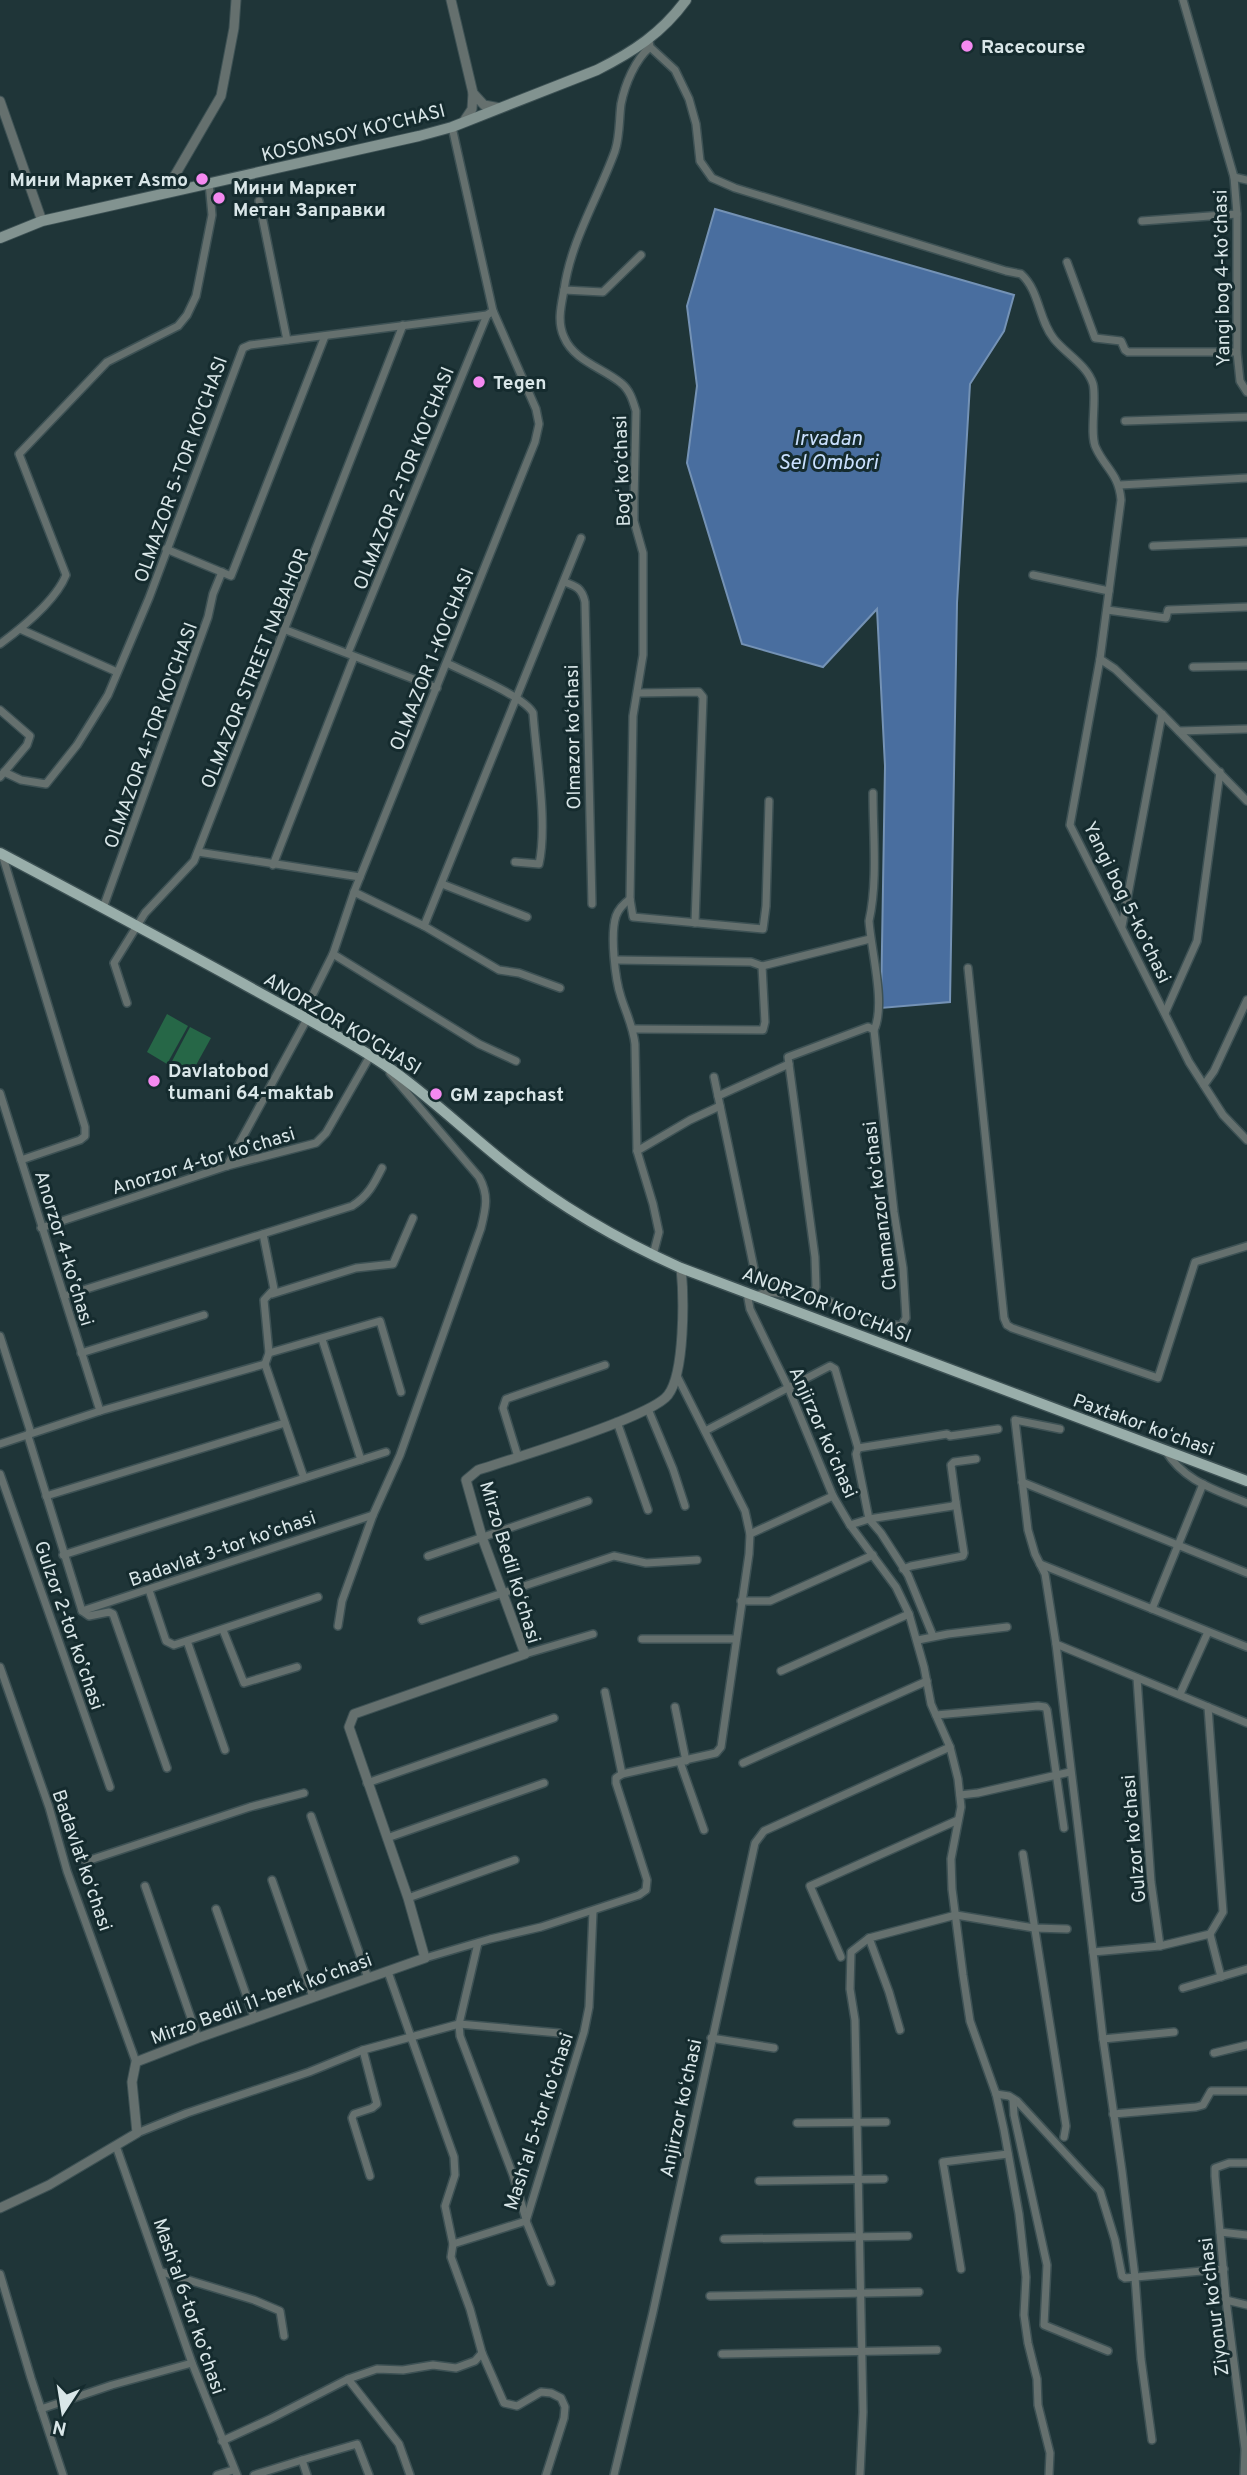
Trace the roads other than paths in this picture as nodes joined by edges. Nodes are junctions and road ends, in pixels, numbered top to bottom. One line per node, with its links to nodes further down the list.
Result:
1 (236, 0): 14 (street)
2 (452, 0): 6 (street)
3 (686, 0): 5 (main road, KOSONSOY KO’CHASI)
4 (1183, 0): 11 (street, Yangi bog 4-koʼchasi)
5 (649, 44): 8 (main road, KOSONSOY KO’CHASI); 22 (street, Bogʻ koʻchasi); 32 (street)
6 (473, 93): 8 (street); 9 (street)
7 (0, 101): 18 (street)
8 (500, 108): 9 (main road, KOSONSOY KO’CHASI)
9 (464, 121): 10 (main road, KOSONSOY KO’CHASI)
10 (452, 127): 13 (main road, KOSONSOY KO’CHASI); 23 (street, OLMAZOR 1-KO'CHASI)
11 (1234, 177): 12 (street); 16 (street, Yangi bog 4-koʼchasi)
12 (1247, 180)
13 (209, 183): 14 (main road, KOSONSOY KO’CHASI); 43 (street)
14 (172, 191): 18 (main road, KOSONSOY KO’CHASI)
15 (260, 201): 26 (street)
16 (1237, 214): 17 (street); 27 (street, Yangi bog 4-koʼchasi)
17 (1143, 221)
18 (41, 222): 19 (main road, KOSONSOY KO’CHASI)
19 (0, 238)
20 (641, 255): 22 (street)
21 (1067, 262): 27 (street)
22 (564, 290): 53 (street, Bogʻ koʻchasi)
23 (490, 313): 24 (street, OLMAZOR 5-TOR KO'CHASI); 46 (street, OLMAZOR 2-TOR KO'CHASI); 48 (street, OLMAZOR 1-KO'CHASI)
24 (403, 326): 25 (street, OLMAZOR 5-TOR KO'CHASI); 44 (street, OLMAZOR STREET NABAHOR)
25 (325, 336): 26 (street, OLMAZOR 5-TOR KO'CHASI); 37 (street, OLMAZOR 4-TOR KO'CHASI)
26 (287, 340): 36 (street, OLMAZOR 5-TOR KO'CHASI)
27 (1237, 352): 28 (street, Yangi bog 4-koʼchasi)
28 (1247, 392)
29 (1247, 417): 30 (street)
30 (1125, 421)
31 (1247, 478): 32 (street)
32 (1120, 485): 40 (street, Yangi bog 5-koʼchasi)
33 (581, 538): 39 (street, Olmazor koʻchasi)
34 (1247, 542): 35 (street)
35 (1153, 545)
36 (166, 549): 37 (street); 51 (street, OLMAZOR 5-TOR KO'CHASI)
37 (222, 572): 73 (street, OLMAZOR 4-TOR KO'CHASI)
38 (1033, 575): 40 (street)
39 (564, 582): 54 (street, Olmazor koʻchasi); 72 (street, Olmazor koʻchasi)
40 (1109, 591): 42 (street, Yangi bog 5-koʼchasi)
41 (1247, 607): 42 (street)
42 (1107, 610): 47 (street, Yangi bog 5-koʼchasi)
43 (20, 629): 45 (street); 51 (street)
44 (286, 630): 46 (street); 64 (street, OLMAZOR STREET NABAHOR)
45 (0, 643)
46 (351, 655): 52 (street); 67 (street, OLMAZOR 2-TOR KO'CHASI)
47 (1100, 659): 56 (street); 78 (street, Yangi bog 5-koʼchasi)
48 (447, 663): 52 (street, OLMAZOR 1-KO'CHASI); 54 (street)
49 (1247, 666): 50 (street)
50 (1193, 667)
51 (117, 672): 60 (street, OLMAZOR 5-TOR KO'CHASI)
52 (437, 688): 68 (street, OLMAZOR 1-KO'CHASI)
53 (638, 693): 71 (street, Bogʻ koʻchasi); 75 (street)
54 (517, 699): 66 (street, Olmazor koʻchasi); 69 (street, Olmazor koʻchasi)
55 (0, 710): 60 (street)
56 (1162, 714): 58 (street); 78 (street)
57 (1247, 729): 58 (street)
58 (1179, 731): 59 (street)
59 (1220, 772): 63 (street); 87 (street)
60 (2, 774)
61 (873, 793): 79 (street, Chamanzor koʻchasi)
62 (769, 801): 75 (street)
63 (1247, 801)
64 (198, 852): 67 (street); 76 (street, OLMAZOR STREET NABAHOR)
65 (1, 853): 73 (main road, ANORZOR KO'CHASI); 102 (street)
66 (515, 862)
67 (273, 865): 68 (street)
68 (360, 877): 70 (street, OLMAZOR 1-KO'CHASI)
69 (442, 884): 74 (street); 77 (street, Olmazor koʻchasi)
70 (354, 892): 77 (street); 80 (street, OLMAZOR 1-KO'CHASI)
71 (629, 899): 75 (street); 81 (street)
72 (592, 904)
73 (103, 908): 76 (main road, ANORZOR KO'CHASI)
74 (527, 917)
75 (695, 923)
76 (137, 926): 86 (street, OLMAZOR STREET NABAHOR); 88 (main road, ANORZOR KO'CHASI)
77 (424, 926): 84 (street)
78 (1122, 926): 87 (street, Yangi bog 5-koʼchasi)
79 (870, 939): 82 (street); 90 (street, Chamanzor koʻchasi)
80 (333, 954): 88 (street, OLMAZOR 1-KO'CHASI); 92 (street)
81 (615, 960): 82 (street); 89 (street)
82 (762, 966): 89 (street)
83 (968, 968): 108 (street)
84 (561, 988)
85 (1247, 1000): 96 (street)
86 (127, 1003)
87 (1165, 1013): 96 (street, Yangi bog 5-koʼchasi)
88 (304, 1017): 91 (main road, ANORZOR KO'CHASI); 103 (street, OLMAZOR 1-KO'CHASI)
89 (634, 1029): 101 (street)
90 (874, 1030): 94 (street); 115 (street, Chamanzor koʻchasi)
91 (370, 1056): 93 (main road, ANORZOR KO'CHASI); 103 (street, Anorzor 4-tor koʼchasi)
92 (516, 1061)
93 (383, 1064): 109 (main road, ANORZOR KO'CHASI); 154 (street)
94 (789, 1065): 98 (street); 115 (street)
95 (714, 1077): 98 (street, Chamanzor koʻchasi)
96 (1204, 1085): 100 (street, Yangi bog 5-koʼchasi)
97 (0, 1093): 102 (street, Аnorzor 4-koʼchasi)
98 (718, 1096): 99 (street, Chamanzor koʻchasi)
99 (720, 1107): 101 (street); 111 (street, Chamanzor koʻchasi)
100 (1247, 1140)
101 (637, 1151): 109 (street)
102 (21, 1160): 106 (street, Аnorzor 4-koʼchasi)
103 (227, 1166): 106 (street, Anorzor 4-tor koʼchasi)
104 (382, 1168): 107 (street)
105 (413, 1219): 112 (street)
106 (41, 1228): 114 (street, Аnorzor 4-koʼchasi)
107 (263, 1234): 112 (street); 114 (street)
108 (1247, 1246)
109 (653, 1255): 110 (main road, ANORZOR KO'CHASI)
110 (681, 1268): 113 (main road, ANORZOR KO'CHASI); 123 (street)
111 (797, 1290): 113 (street); 115 (street, Chamanzor koʻchasi)
112 (272, 1294): 120 (street)
113 (752, 1294): 124 (street, Anjirzor koʻchasi); 126 (main road, ANORZOR KO'CHASI)
114 (64, 1296): 119 (street, Аnorzor 4-koʼchasi)
115 (812, 1296)
116 (204, 1315): 119 (street)
117 (0, 1336): 134 (street)
118 (322, 1339): 120 (street); 125 (street); 141 (street)
119 (81, 1353): 128 (street, Аnorzor 4-koʼchasi)
120 (269, 1353): 121 (street)
121 (265, 1364): 128 (street); 130 (street)
122 (605, 1365): 139 (street)
123 (677, 1376): 127 (street, Mirzo Bedil koʻchasi); 133 (street)
124 (788, 1387): 133 (street); 136 (street); 148 (street, Anjirzor koʻchasi)
125 (401, 1392)
126 (1029, 1400): 137 (main road, Paxtakor koʻchasi)
127 (648, 1409): 129 (street, Mirzo Bedil koʻchasi); 152 (street)
128 (100, 1411): 134 (street)
129 (617, 1422): 139 (street, Mirzo Bedil koʻchasi); 153 (street)
130 (285, 1423): 143 (street); 147 (street)
131 (998, 1429): 136 (street)
132 (1060, 1429): 144 (street)
133 (705, 1431): 157 (street)
134 (28, 1436): 135 (street); 147 (street)
135 (0, 1444)
136 (858, 1448): 155 (street)
137 (1165, 1450): 145 (main road, Paxtakor koʻchasi); 146 (street)
138 (386, 1452): 141 (street)
139 (518, 1457): 158 (street, Mirzo Bedil koʻchasi)
140 (976, 1459): 150 (street)
141 (361, 1460): 143 (street)
142 (0, 1474): 210 (street, Gulzor 2-tor koʼchasi)
143 (304, 1478): 160 (street)
144 (1022, 1482): 159 (street); 164 (street)
145 (1247, 1482)
146 (1203, 1484): 151 (street); 159 (street)
147 (47, 1496): 160 (street)
148 (833, 1496): 156 (street, Anjirzor koʻchasi); 157 (street)
149 (588, 1501): 158 (street)
150 (956, 1502): 155 (street); 165 (street)
151 (1247, 1503)
152 (685, 1506)
153 (648, 1510)
154 (373, 1515): 167 (street, Badavlat 3-tor koʼchasi); 175 (street)
155 (869, 1519): 156 (street); 165 (street)
156 (850, 1525): 161 (street, Anjirzor koʻchasi)
157 (750, 1534): 170 (street)
158 (482, 1537): 162 (street); 168 (street, Mirzo Bedil koʻchasi)
159 (1179, 1545): 166 (street); 171 (street)
160 (63, 1555): 172 (street)
161 (873, 1555): 170 (street); 173 (street, Anjirzor koʻchasi)
162 (428, 1556)
163 (697, 1560): 168 (street)
164 (1040, 1564): 171 (street); 185 (street)
165 (903, 1569): 180 (street)
166 (1247, 1573)
167 (149, 1590): 172 (street, Badavlat 3-tor koʼchasi); 184 (street)
168 (503, 1593): 174 (street); 187 (street, Mirzo Bedil koʻchasi)
169 (318, 1597): 177 (street)
170 (741, 1601): 182 (street)
171 (1152, 1609): 178 (street)
172 (82, 1611): 204 (street)
173 (909, 1614): 183 (street, Anjirzor koʻchasi); 190 (street)
174 (422, 1620)
175 (338, 1626)
176 (1007, 1627): 180 (street)
177 (223, 1630): 184 (street); 189 (street)
178 (1208, 1632): 186 (street); 194 (street)
179 (593, 1634): 187 (street)
180 (933, 1636): 183 (street)
181 (642, 1639): 182 (street)
182 (736, 1639): 202 (street)
183 (918, 1640): 192 (street, Anjirzor koʻchasi)
184 (187, 1641): 201 (street)
185 (1056, 1644): 191 (street); 205 (street)
186 (1247, 1647)
187 (525, 1654): 208 (street, Mirzo Bedil koʻchasi)
188 (0, 1667): 255 (street, Badavlat koʻchasi)
189 (297, 1667)
190 (781, 1671)
191 (1137, 1678): 194 (street); 232 (street, Gulzor koʻchasi)
192 (927, 1681): 197 (street, Anjirzor koʻchasi); 203 (street)
193 (605, 1692): 206 (street)
194 (1180, 1695): 196 (street)
195 (675, 1707): 202 (street)
196 (1208, 1707): 199 (street); 229 (street)
197 (936, 1715): 200 (street, Anjirzor koʻchasi); 207 (street)
198 (554, 1718): 208 (street)
199 (1247, 1723)
200 (950, 1747): 212 (street, Anjirzor koʻchasi); 249 (street, Anjirzor koʻchasi)
201 (225, 1750)
202 (683, 1761): 206 (street); 217 (street)
203 (743, 1763)
204 (167, 1768)
205 (1070, 1772): 207 (street); 233 (street)
206 (622, 1774): 225 (street)
207 (1056, 1774): 212 (street); 216 (street)
208 (367, 1783): 218 (street, Mirzo Bedil koʻchasi)
209 (544, 1783): 218 (street)
210 (110, 1787)
211 (304, 1793): 213 (street)
212 (960, 1795): 215 (street, Anjirzor koʻchasi)
213 (61, 1804)
214 (310, 1816): 239 (street)
215 (958, 1820): 226 (street, Anjirzor koʻchasi); 234 (street)
216 (1064, 1828)
217 (704, 1830)
218 (387, 1838): 223 (street, Mirzo Bedil koʻchasi)
219 (1023, 1854): 227 (street)
220 (515, 1860): 223 (street)
221 (272, 1880): 241 (street)
222 (145, 1886): 248 (street)
223 (408, 1898): 235 (street, Mirzo Bedil koʻchasi)
224 (216, 1909): 242 (street)
225 (593, 1911): 231 (street); 273 (street, Mashʼal 5-tor koʼchasi)
226 (956, 1914): 227 (street); 230 (street); 257 (street, Anjirzor koʻchasi)
227 (1034, 1928): 228 (street); 264 (street)
228 (1068, 1929)
229 (1210, 1934): 232 (street); 238 (street)
230 (869, 1938): 244 (street); 260 (street)
231 (478, 1943): 235 (street); 243 (street)
232 (1160, 1946): 233 (street)
233 (1093, 1952): 250 (street)
234 (841, 1957)
235 (425, 1958): 237 (street, Mirzo Bedil 11-berk koʻchasi)
236 (1247, 1969): 238 (street)
237 (388, 1972): 239 (street, Mirzo Bedil 11-berk koʻchasi); 247 (street)
238 (1221, 1977): 240 (street)
239 (368, 1978): 241 (street, Mirzo Bedil 11-berk koʻchasi)
240 (1183, 1988)
241 (313, 1997): 242 (street, Mirzo Bedil 11-berk koʻchasi)
242 (254, 2017): 248 (street, Mirzo Bedil 11-berk koʻchasi)
243 (459, 2024): 246 (street); 247 (street); 273 (street)
244 (900, 2030)
245 (1174, 2032): 250 (street)
246 (559, 2034)
247 (411, 2037): 253 (street); 279 (street)
248 (198, 2038): 255 (street, Mirzo Bedil 11-berk koʻchasi)
249 (711, 2038): 252 (street); 314 (street, Anjirzor koʻchasi)
250 (1103, 2039): 259 (street)
251 (1247, 2045): 254 (street)
252 (774, 2048)
253 (363, 2050): 263 (street); 268 (street)
254 (1214, 2053)
255 (136, 2062): 263 (street, Mirzo Bedil 11-berk koʻchasi)
256 (1247, 2091): 259 (street)
257 (996, 2094): 258 (street); 266 (street, Anjirzor koʻchasi)
258 (1013, 2099): 284 (street); 294 (street)
259 (1113, 2114): 284 (street)
260 (856, 2122): 261 (street); 262 (street); 271 (street)
261 (886, 2122)
262 (797, 2123)
263 (137, 2133): 265 (street)
264 (1064, 2137)
265 (116, 2146): 272 (street); 282 (street, Mashʼal 6-tor koʼchasi)
266 (1008, 2154): 280 (street); 316 (street, Anjirzor koʻchasi)
267 (1247, 2163): 274 (street, Ziyonur koʻchasi)
268 (370, 2176)
269 (884, 2179): 271 (street)
270 (759, 2180): 271 (street)
271 (858, 2180): 276 (street)
272 (0, 2208)
273 (526, 2220): 279 (street, Mashʼal 5-tor koʼchasi); 285 (street)
274 (1220, 2232): 275 (street); 281 (street, Ziyonur koʻchasi)
275 (1247, 2235)
276 (858, 2236): 277 (street); 278 (street); 287 (street)
277 (908, 2236)
278 (724, 2239)
279 (453, 2244): 295 (street)
280 (961, 2269)
281 (1224, 2269): 284 (street); 289 (street, Ziyonur koʻchasi)
282 (162, 2272): 291 (street); 297 (street, Mashʼal 6-tor koʼchasi)
283 (0, 2274): 301 (street)
284 (1135, 2277): 302 (street)
285 (551, 2282)
286 (919, 2292): 287 (street)
287 (860, 2293): 288 (street); 292 (street)
288 (710, 2296)
289 (1226, 2300): 290 (street); 298 (street, Ziyonur koʻchasi)
290 (1247, 2305)
291 (284, 2336)
292 (862, 2350): 293 (street); 296 (street); 315 (street)
293 (937, 2350)
294 (1108, 2351)
295 (482, 2353): 299 (street); 313 (street)
296 (722, 2354)
297 (192, 2363): 301 (street); 303 (street, Mashʼal 6-tor koʼchasi)
298 (1237, 2377): 300 (street); 304 (street, Ziyonur koʻchasi)
299 (348, 2379): 303 (street); 312 (street)
300 (1247, 2379)
301 (41, 2409): 307 (street)
302 (1152, 2440)
303 (222, 2441): 306 (street, Mashʼal 6-tor koʼchasi)
304 (1246, 2449): 317 (street, Ziyonur koʻchasi)
305 (302, 2460): 309 (street); 310 (street); 311 (street)
306 (235, 2472): 308 (street)
307 (63, 2475)
308 (217, 2475)
309 (254, 2475)
310 (307, 2475)
311 (369, 2475)
312 (410, 2475)
313 (546, 2475)
314 (614, 2475)
315 (860, 2475)
316 (1049, 2475)
317 (1244, 2475)

